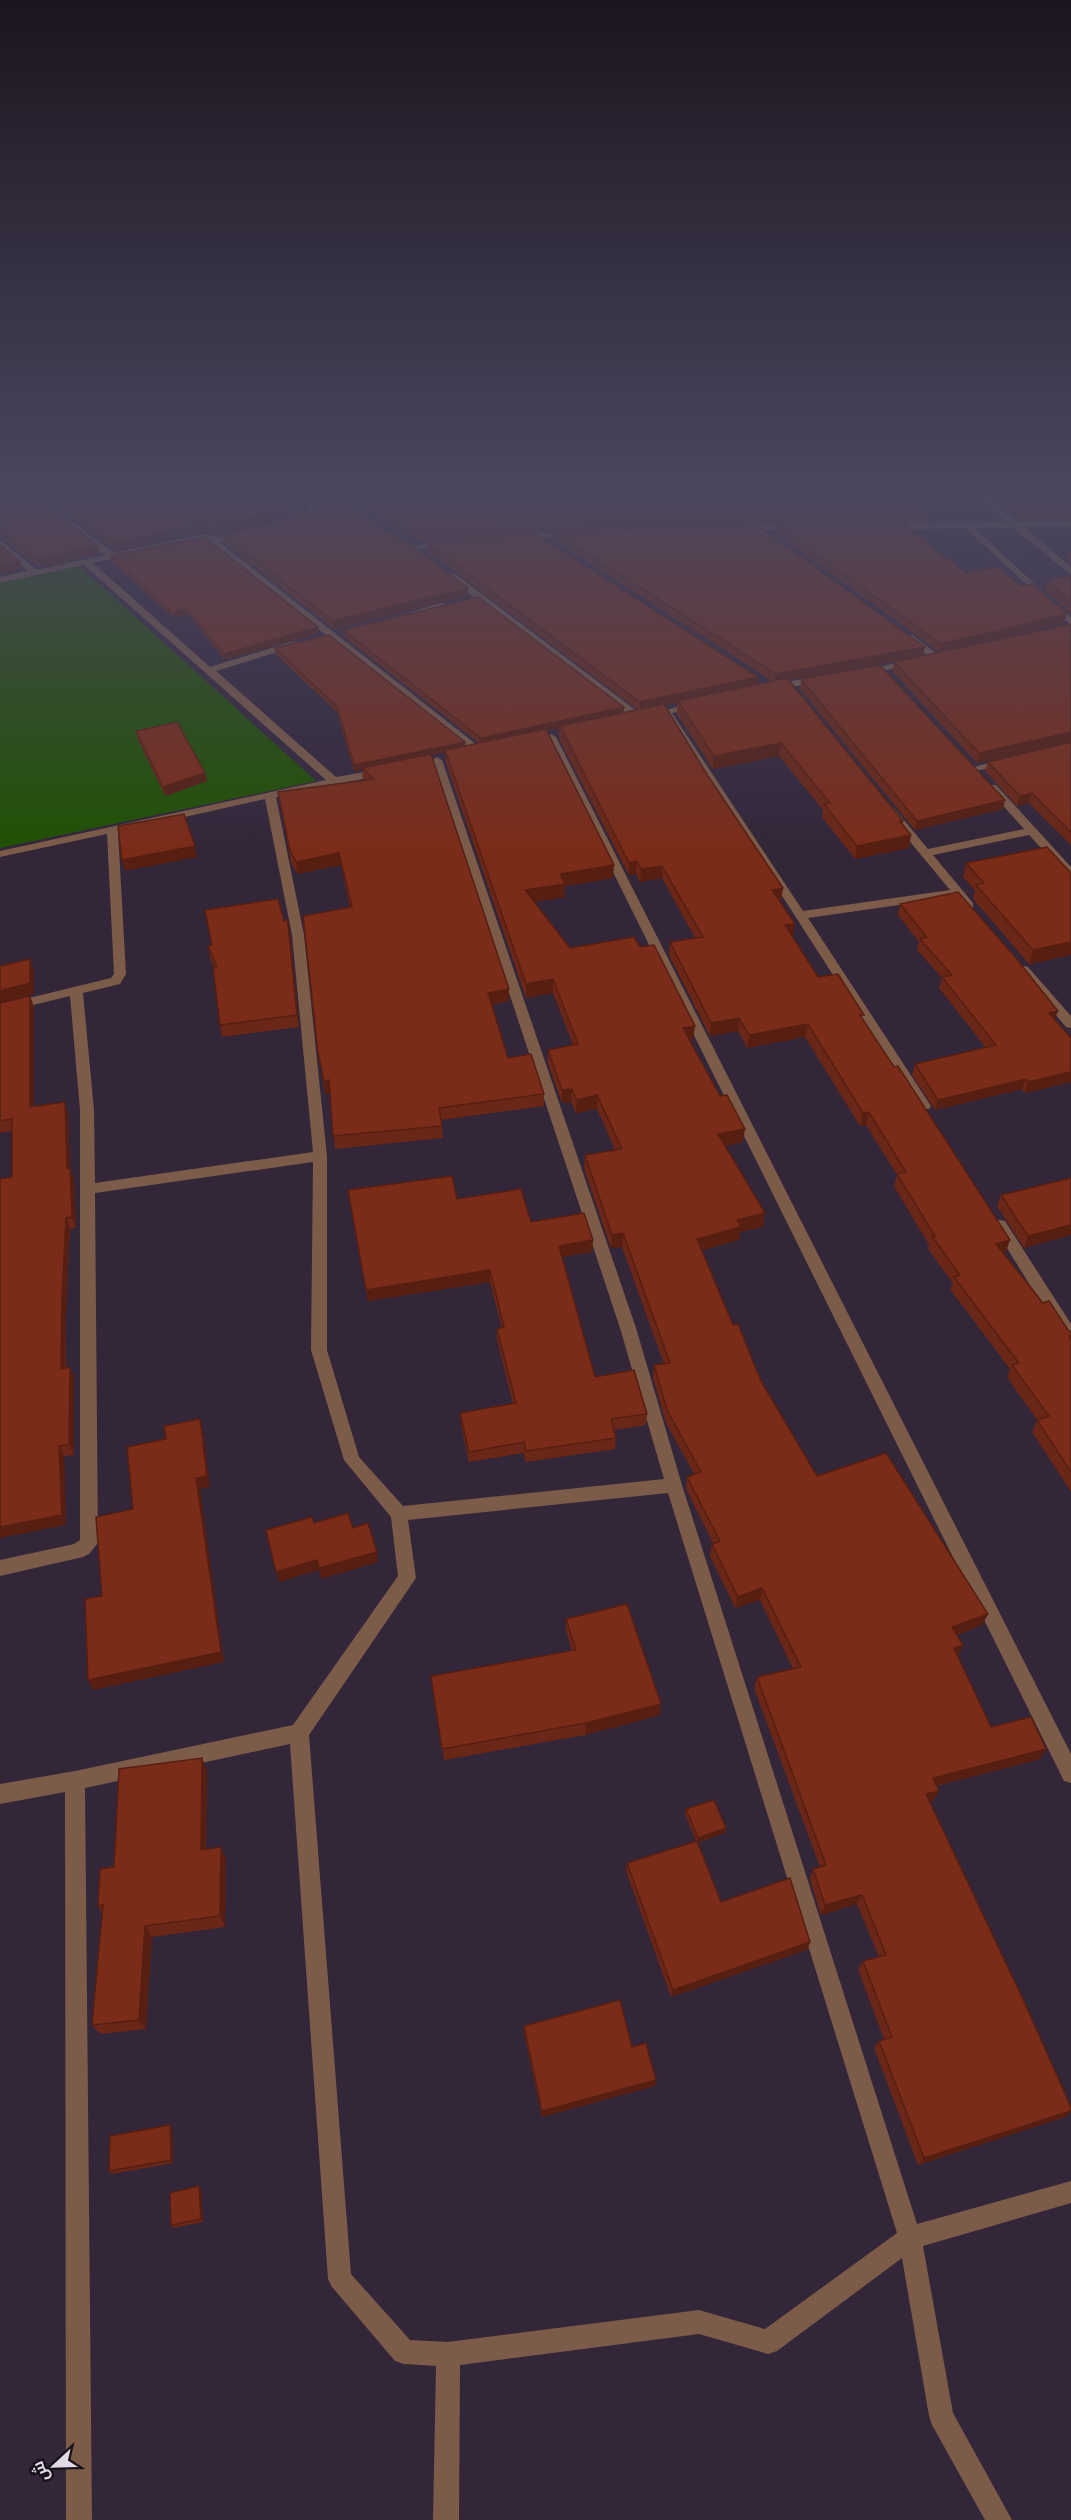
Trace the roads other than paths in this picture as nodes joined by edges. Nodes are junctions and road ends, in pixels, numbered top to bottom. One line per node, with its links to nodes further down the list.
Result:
1 (143, 612): 14 (street)
2 (297, 612): 12 (street)
3 (421, 612): 6 (street)
4 (492, 612): 19 (street)
5 (1060, 612): 7 (street)
6 (386, 620)
7 (1071, 622)
8 (1071, 627): 10 (street)
9 (899, 630): 15 (street)
10 (1060, 630)
11 (343, 632): 12 (street)
12 (327, 636): 21 (street)
13 (301, 642): 14 (street)
14 (210, 669): 25 (street)
15 (854, 674)
16 (832, 677): 17 (street)
17 (766, 686)
18 (701, 704): 19 (street)
19 (667, 711): 34 (street)
20 (551, 737): 49 (street)
21 (493, 749)
22 (1018, 759): 29 (street)
23 (437, 760): 45 (street)
24 (391, 770): 25 (street)
25 (334, 781): 26 (street)
26 (270, 795): 28 (street); 41 (street)
27 (882, 800): 30 (street)
28 (112, 829): 31 (street); 37 (street)
29 (1032, 831): 30 (street); 32 (street)
30 (926, 853): 33 (street)
31 (0, 854)
32 (1071, 874)
33 (957, 893): 34 (street); 35 (street)
34 (801, 915): 40 (street)
35 (980, 919)
36 (1018, 963): 39 (street)
37 (76, 990): 38 (street); 42 (street)
38 (0, 1010)
39 (1071, 1024)
40 (930, 1116)
41 (320, 1156): 42 (street); 46 (street)
42 (88, 1189): 47 (street)
43 (994, 1216): 44 (street)
44 (1071, 1337)
45 (674, 1485): 46 (street); 53 (street)
46 (399, 1514): 48 (street)
47 (0, 1568)
48 (299, 1733): 50 (street); 54 (street)
49 (1071, 1774)
50 (75, 1781): 51 (street); 55 (street)
51 (0, 1794)
52 (1071, 2192): 53 (street)
53 (910, 2238): 54 (street); 57 (street)
54 (448, 2354): 56 (street)
55 (79, 2520)
56 (446, 2520)
57 (999, 2520)

